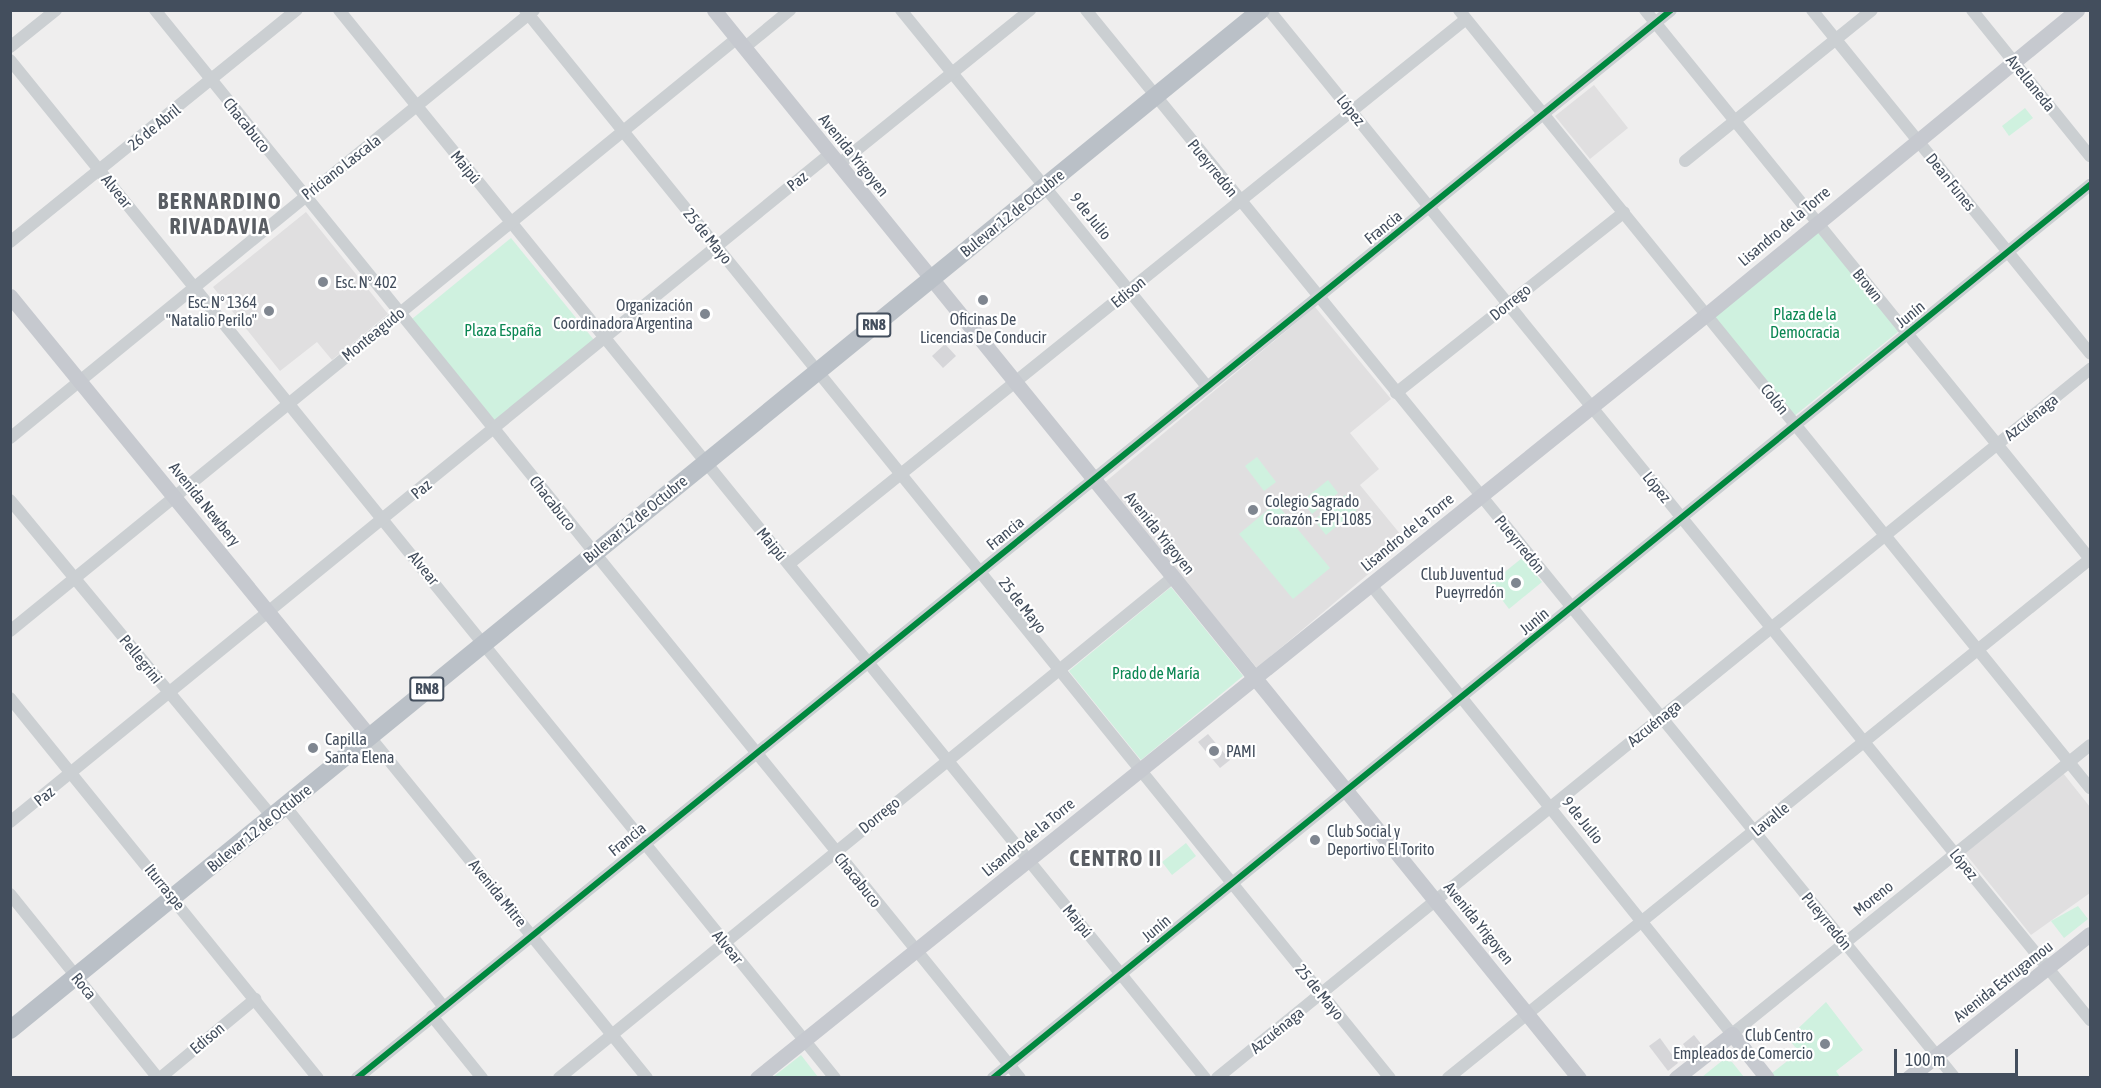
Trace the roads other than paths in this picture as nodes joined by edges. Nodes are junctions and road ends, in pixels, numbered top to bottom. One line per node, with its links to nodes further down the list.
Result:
1 (56, 10): 23 (street)
2 (155, 10): 27 (street, Chacabuco)
3 (297, 10): 27 (street, 26 de Abril)
4 (339, 10): 29 (street, Maipú)
5 (714, 10): 22 (main road, Avenida Yrigoyen)
6 (790, 10): 22 (street, Monteagudo)
7 (901, 10): 26 (street, 9 de Julio)
8 (1030, 10): 26 (street, Paz)
9 (1086, 10): 28 (street, Pueyrredón)
10 (1261, 10): 28 (highway, Bulevar 12 de Octubre / RN8)
11 (1269, 10): 30 (street, López)
12 (1645, 10): 20 (street, Brown)
13 (1671, 10): 20 (street, Francia)
14 (1812, 10): 21 (street, Dean Funes)
15 (1872, 10): 21 (street)
16 (1972, 10): 25 (street, Avellaneda)
17 (2077, 10): 25 (main road, Lisandro de la Torre)
18 (529, 12): 29 (street, Priciano Lascala); 33 (street, 25 de Mayo)
19 (1463, 15): 30 (street, Edison); 31 (street, Colón)
20 (1656, 23): 31 (street, Francia); 32 (street, Brown)
21 (1836, 40): 32 (street); 34 (street, Dean Funes)
22 (740, 43): 33 (street, Monteagudo); 36 (main road, Avenida Yrigoyen)
23 (10, 47)
24 (10, 60): 38 (street, Alvear)
25 (2014, 62): 34 (main road, Lisandro de la Torre); 35 (street, Avellaneda)
26 (952, 74): 36 (street, Paz); 40 (street, 9 de Julio)
27 (212, 81): 38 (street, 26 de Abril); 41 (street, Chacabuco)
28 (1155, 97): 40 (highway, Bulevar 12 de Octubre / RN8); 42 (street, Pueyrredón)
29 (417, 107): 41 (street, Priciano Lascala); 46 (street, Maipú)
30 (1351, 111): 42 (street, Edison); 43 (street, López)
31 (1545, 115): 43 (street, Francia); 44 (street, Colón)
32 (1735, 121): 37 (street); 45 (street, Brown)
33 (623, 132): 46 (street, Monteagudo); 48 (street, 25 de Mayo)
34 (1918, 140): 45 (main road, Lisandro de la Torre); 49 (street, Dean Funes)
35 (2091, 156)
36 (834, 159): 48 (street, Paz); 50 (main road, Avenida Yrigoyen)
37 (1685, 161)
38 (101, 171): 47 (street, 26 de Abril); 51 (street, Alvear)
39 (2091, 185): 49 (street, Junín)
40 (1044, 187): 50 (highway, Bulevar 12 de Octubre / RN8); 52 (street, 9 de Julio)
41 (304, 196): 51 (street, Priciano Lascala); 56 (street, Chacabuco)
42 (1239, 200): 52 (street, Edison); 54 (street, Pueyrredón)
43 (1429, 207): 54 (street, Francia); 55 (street, López)
44 (1624, 212): 55 (street, Dorrego); 57 (street, Colón)
45 (1817, 222): 57 (main road, Lisandro de la Torre); 58 (street, Brown)
46 (512, 224): 56 (street, Monteagudo); 59 (street, Maipú)
47 (10, 242)
48 (717, 247): 59 (street, Paz); 62 (street, 25 de Mayo)
49 (2008, 252): 58 (street, Junín); 60 (street, Dean Funes)
50 (931, 279): 62 (highway, Bulevar 12 de Octubre / RN8); 64 (main road, Avenida Yrigoyen)
51 (194, 286): 63 (street, Priciano Lascala); 67 (street, Alvear)
52 (1129, 291): 64 (street, Edison); 65 (street, 9 de Julio)
53 (10, 296): 63 (main road, Avenida Newbery)
54 (1318, 297): 65 (street, Francia); 66 (street, Pueyrredón)
55 (1508, 303): 66 (street, Dorrego); 68 (street, López)
56 (399, 312): 67 (street, Monteagudo); 70 (street, Chacabuco)
57 (1707, 314): 68 (main road, Lisandro de la Torre); 69 (street, Colón)
58 (1908, 334): 69 (street, Junín); 72 (street, Brown)
59 (605, 338): 70 (street, Paz); 73 (street, Maipú)
60 (2091, 353)
61 (2091, 369): 72 (street, Azcuénaga)
62 (817, 371): 73 (highway, Bulevar 12 de Octubre / RN8); 74 (street, 25 de Mayo)
63 (80, 382): 71 (street, Priciano Lascala); 76 (main road, Avenida Newbery)
64 (1016, 382): 74 (street, Edison); 75 (main road, Avenida Yrigoyen)
65 (1207, 387): 75 (street, Francia)
66 (1396, 393): 77 (street, Pueyrredón)
67 (290, 401): 76 (street, Monteagudo); 80 (street, Alvear)
68 (1592, 406): 77 (main road, Lisandro de la Torre); 79 (street, López)
69 (1797, 426): 79 (street, Junín); 81 (street, Colón)
70 (494, 428): 80 (street, Paz); 82 (street, Chacabuco)
71 (10, 438)
72 (1998, 444): 81 (street, Azcuénaga); 83 (street, Brown)
73 (706, 462): 82 (highway, Bulevar 12 de Octubre / RN8); 84 (street, Maipú)
74 (901, 474): 84 (street, Edison); 85 (street, 25 de Mayo)
75 (1094, 479): 85 (street, Francia); 86 (main road, Avenida Yrigoyen)
76 (176, 495): 87 (street, Monteagudo); 90 (main road, Avenida Newbery)
77 (1481, 496): 88 (main road, Lisandro de la Torre); 89 (street, Pueyrredón)
78 (10, 500): 87 (street, Pellegrini)
79 (1682, 518): 89 (street, Junín); 91 (street, López)
80 (385, 519): 90 (street, Paz); 93 (street, Alvear)
81 (1887, 536): 91 (street, Azcuénaga); 94 (street, Colón)
82 (593, 554): 93 (highway, Bulevar 12 de Octubre / RN8); 105 (street, Chacabuco)
83 (2090, 559): 94 (street, Lavalle)
84 (789, 564): 95 (street, Maipú)
85 (979, 572): 95 (street, Francia); 96 (street, 25 de Mayo)
86 (1173, 577): 96 (street, Dorrego); 97 (main road, Avenida Yrigoyen)
87 (76, 579): 92 (street, Monteagudo); 98 (street, Pellegrini)
88 (1371, 585): 97 (main road, Lisandro de la Torre); 100 (street, 9 de Julio)
89 (1572, 608): 100 (street, Junín); 101 (street, Pueyrredón)
90 (269, 613): 98 (street, Paz); 102 (main road, Avenida Newbery)
91 (1772, 628): 101 (street, Azcuénaga); 103 (street, López)
92 (10, 631)
93 (484, 642): 102 (highway, Bulevar 12 de Octubre / RN8); 116 (street, Alvear)
94 (1979, 651): 103 (street, Lavalle); 107 (street, Colón)
95 (868, 662): 105 (street, Francia); 106 (street, Maipú)
96 (1057, 669): 106 (street, Dorrego); 108 (street, 25 de Mayo)
97 (1254, 678): 108 (main road, Lisandro de la Torre); 111 (main road, Avenida Yrigoyen)
98 (170, 694): 109 (street, Paz); 113 (street, Pellegrini)
99 (10, 698): 109 (street, Iturraspe)
100 (1461, 698): 111 (street, Junín); 112 (street, 9 de Julio)
101 (1661, 718): 112 (street, Azcuénaga); 115 (street, Pueyrredón)
102 (370, 737): 113 (highway, Bulevar 12 de Octubre / RN8); 126 (street, Avenida Mitre)
103 (1865, 742): 115 (street, Lavalle); 118 (street, López)
104 (2091, 745): 107 (street, Moreno)
105 (756, 754): 116 (street, Francia); 117 (street, Chacabuco)
106 (947, 759): 117 (street, Dorrego); 119 (street, Maipú)
107 (2070, 762): 110 (street, Colón); 118 (street, Moreno)
108 (1140, 771): 119 (main road, Lisandro de la Torre); 120 (street, 25 de Mayo)
109 (73, 772): 114 (street, Paz); 122 (street, Iturraspe)
110 (2091, 788)
111 (1346, 789): 120 (street, Junín); 123 (main road, Avenida Yrigoyen)
112 (1550, 808): 123 (street, Azcuénaga); 124 (street, 9 de Julio)
113 (279, 812): 122 (highway, Bulevar 12 de Octubre / RN8); 135 (street, Pellegrini)
114 (10, 822)
115 (1754, 832): 124 (street, Lavalle); 128 (street, Pueyrredón)
116 (645, 842): 126 (street, Francia); 127 (street, Alvear)
117 (834, 851): 127 (street, Dorrego); 129 (street, Chacabuco)
118 (1956, 854): 128 (street, Moreno); 130 (street, López)
119 (1028, 859): 129 (main road, Lisandro de la Torre); 131 (street, Maipú)
120 (1232, 883): 131 (street, Junín); 133 (street, 25 de Mayo)
121 (10, 894): 132 (street, Roca)
122 (174, 897): 132 (highway, Bulevar 12 de Octubre / RN8); 134 (street, Iturraspe)
123 (1436, 900): 133 (street, Azcuénaga); 136 (main road, Avenida Yrigoyen)
124 (1642, 922): 136 (street, Lavalle); 141 (street, 9 de Julio)
125 (2091, 934): 130 (main road, Avenida Estrugamou)
126 (532, 935): 135 (street, Francia); 140 (street, Avenida Mitre)
127 (724, 941): 140 (street, Dorrego); 142 (street, Alvear)
128 (1845, 944): 141 (street, Moreno); 143 (street, Pueyrredón)
129 (917, 952): 142 (main road, Lisandro de la Torre); 144 (street, Chacabuco)
130 (2049, 968): 138 (street, López); 143 (main road, Avenida Estrugamou)
131 (1121, 975): 144 (street, Junín); 155 (street, Maipú)
132 (76, 977): 139 (highway, Bulevar 12 de Octubre / RN8); 145 (street, Roca)
133 (1321, 994): 156 (street, Azcuénaga); 157 (street, 25 de Mayo)
134 (255, 999): 145 (street, Edison); 146 (street, Iturraspe)
135 (444, 1007): 137 (street, Francia)
136 (1528, 1012): 158 (street, Lavalle); 159 (main road, Avenida Yrigoyen)
137 (432, 1016): 147 (street, Francia); 148 (street)
138 (2091, 1020)
139 (10, 1030)
140 (612, 1033): 149 (street, Dorrego); 150 (street, Avenida Mitre)
141 (1732, 1034): 160 (main road, Moreno); 161 (main road, 9 de Julio)
142 (804, 1040): 151 (main road, Lisandro de la Torre); 152 (street, Alvear)
143 (1937, 1055): 162 (main road, Avenida Estrugamou); 163 (street, Pueyrredón)
144 (1009, 1064): 153 (street, Junín); 154 (street, Chacabuco)
145 (159, 1077)
146 (318, 1077)
147 (357, 1077)
148 (482, 1077)
149 (559, 1077)
150 (647, 1077)
151 (757, 1077)
152 (835, 1077)
153 (993, 1077)
154 (1020, 1077)
155 (1205, 1077)
156 (1217, 1077)
157 (1390, 1077)
158 (1448, 1077)
159 (1579, 1077)
160 (1676, 1077)
161 (1767, 1077)
162 (1908, 1077)
163 (1955, 1077)

